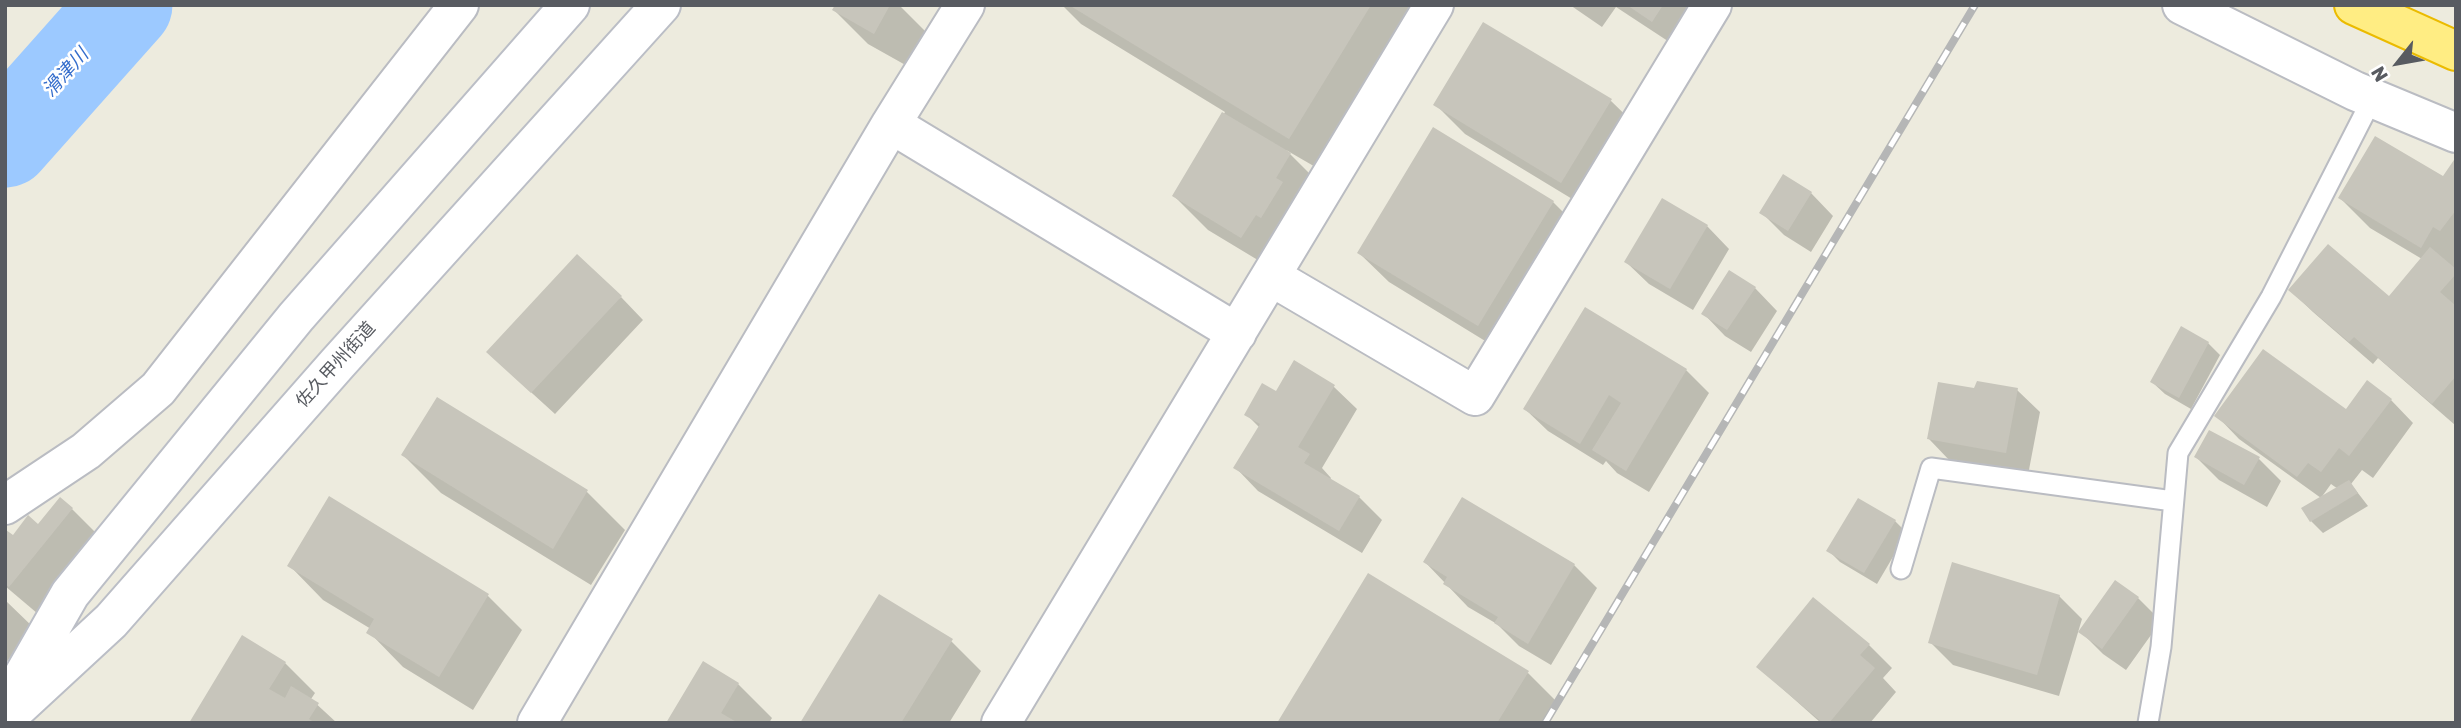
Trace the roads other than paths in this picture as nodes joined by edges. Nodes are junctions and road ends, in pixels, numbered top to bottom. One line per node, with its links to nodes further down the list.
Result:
1 (459, 5): 16 (street)
2 (570, 5): 18 (street)
3 (662, 5): 19 (street, 佐久甲州街道)
4 (965, 5): 11 (street)
5 (1434, 5): 13 (street)
6 (1712, 5): 13 (street)
7 (2182, 5): 10 (street)
8 (2354, 5): 9 (highway)
9 (2456, 51)
10 (2372, 99): 12 (street); 15 (lane)
11 (891, 124): 14 (street); 20 (street)
12 (2456, 133)
13 (1272, 276): 14 (street)
14 (1237, 333): 21 (street)
15 (2173, 500): 17 (lane); 22 (lane)
16 (5, 505)
17 (1901, 569)
18 (5, 707)
19 (5, 719)
20 (537, 723)
21 (1001, 723)
22 (2148, 723)

